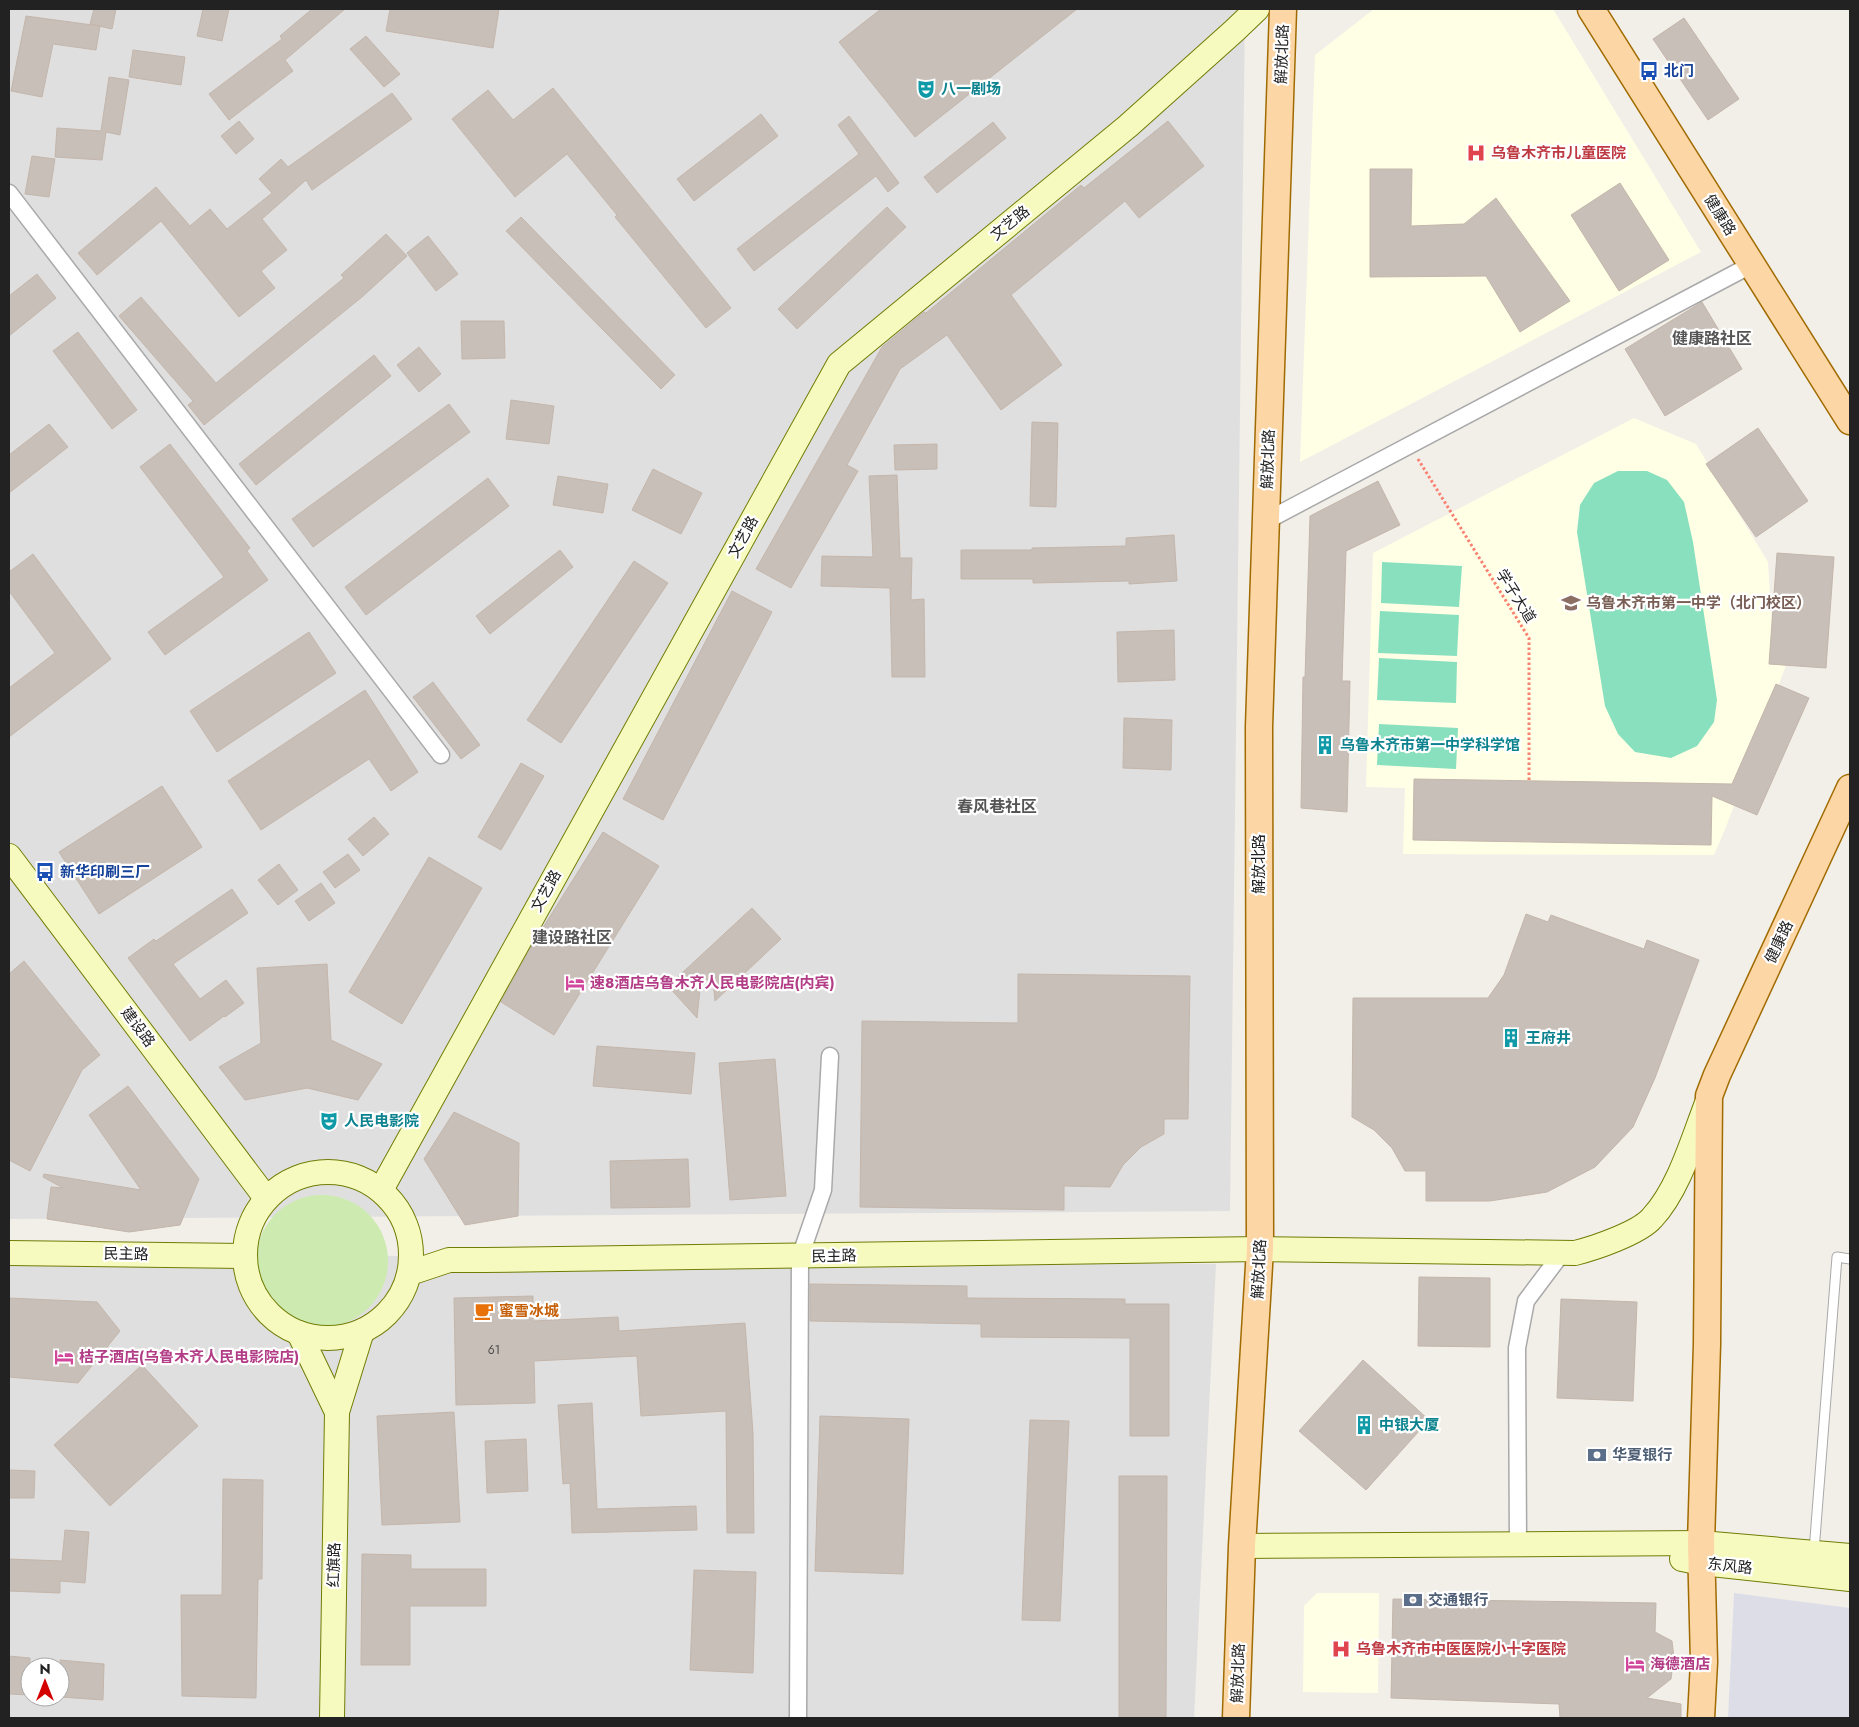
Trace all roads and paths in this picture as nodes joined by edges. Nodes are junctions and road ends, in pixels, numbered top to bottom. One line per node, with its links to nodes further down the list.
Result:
1 (1256, 9): 15 (street, 文艺路)
2 (1283, 9): 8 (main road, 解放北路)
3 (1590, 9): 5 (main road, 健康路)
4 (9, 193): 9 (street)
5 (1751, 265): 6 (main road, 健康路); 7 (street)
6 (1850, 420)
7 (1410, 446): 8 (street); 10 (path, 学子大道)
8 (1266, 521): 17 (main road, 解放北路)
9 (441, 755)
10 (1528, 780)
11 (1850, 788): 14 (main road, 健康路)
12 (9, 856): 16 (street, 建设路)
13 (830, 1056): 21 (street)
14 (1709, 1096): 19 (street, 民主路); 30 (main road, 健康路)
15 (381, 1190): 16 (street); 23 (street)
16 (266, 1198): 20 (street)
17 (1260, 1250): 19 (street, 民主路); 21 (street, 民主路); 28 (main road, 解放北路)
18 (9, 1253): 20 (street, 民主路)
19 (1562, 1253): 27 (street)
20 (244, 1256): 25 (street)
21 (800, 1257): 23 (street, 民主路); 34 (street)
22 (1850, 1259): 29 (lane)
23 (410, 1273): 24 (street)
24 (362, 1331): 25 (street); 26 (street)
25 (299, 1333): 26 (street)
26 (337, 1412): 33 (street, 红旗路)
27 (1518, 1545): 28 (street, 东风路); 30 (street, 东风路)
28 (1242, 1546): 35 (main road, 解放北路)
29 (1814, 1552): 30 (street, 东风路); 31 (street, 东风路)
30 (1702, 1553): 32 (street, 东风路); 36 (main road, 健康路)
31 (1850, 1556)
32 (1850, 1579)
33 (332, 1718)
34 (798, 1718)
35 (1236, 1718)
36 (1701, 1718)

